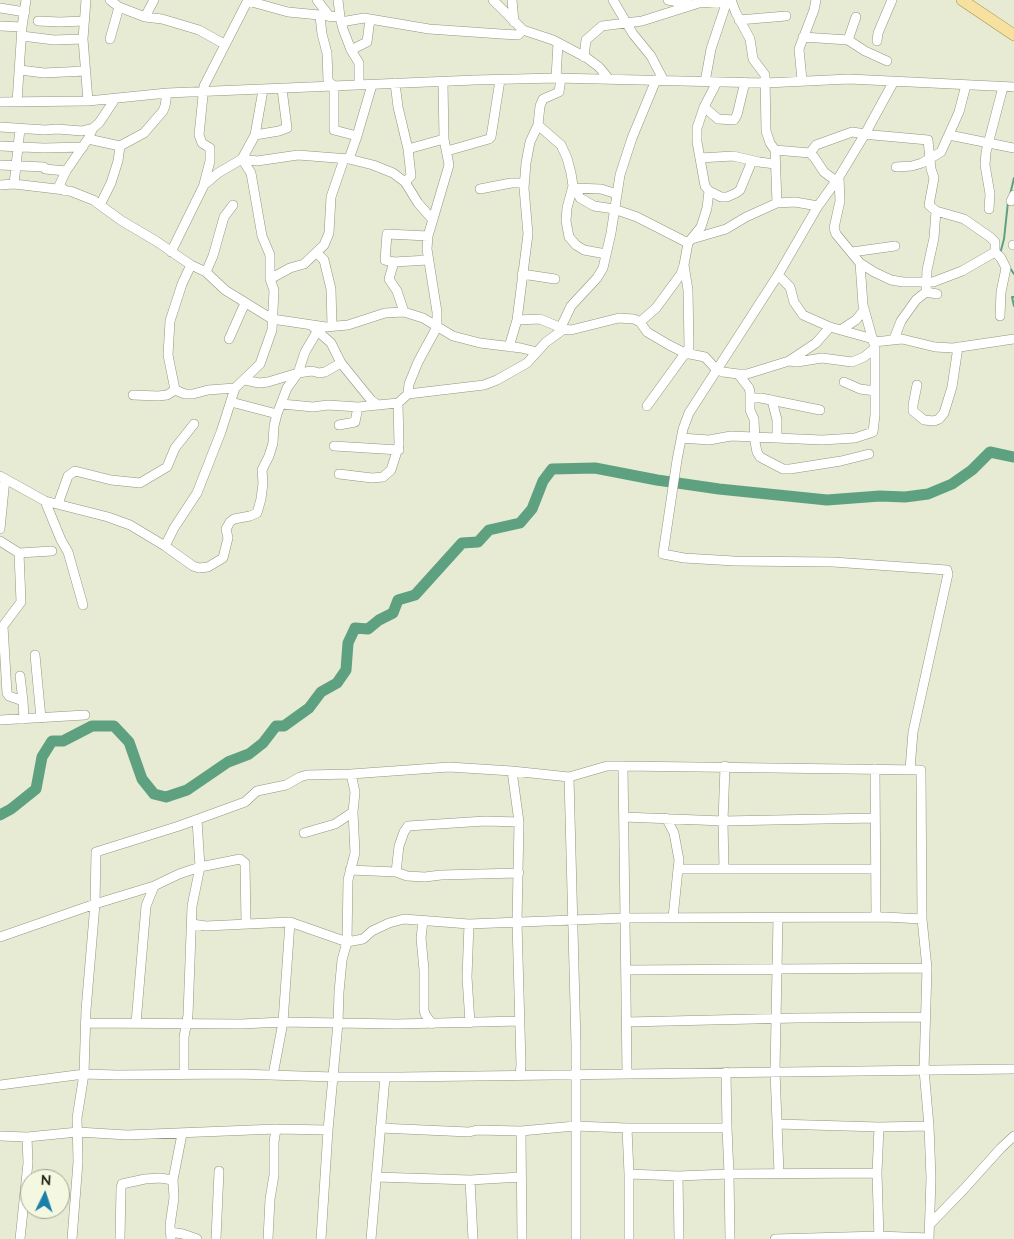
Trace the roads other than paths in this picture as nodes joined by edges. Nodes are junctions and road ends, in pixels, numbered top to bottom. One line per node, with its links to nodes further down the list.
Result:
1 (26, 0): 19 (street)
2 (86, 0): 29 (street)
3 (110, 0): 17 (street)
4 (154, 0): 22 (street)
5 (248, 0): 20 (street); 42 (street)
6 (318, 0): 23 (street)
7 (338, 0): 26 (street)
8 (493, 0): 30 (street)
9 (512, 0): 30 (street)
10 (613, 0): 31 (street)
11 (668, 0): 16 (street)
12 (816, 0): 36 (street)
13 (892, 0): 40 (street)
14 (962, 0): 35 (main road)
15 (730, 1): 16 (street); 27 (street); 55 (street)
16 (694, 5): 31 (street)
17 (119, 7): 22 (street); 37 (street)
18 (0, 8): 19 (street)
19 (25, 12): 34 (street)
20 (320, 16): 23 (street); 63 (street)
21 (786, 16): 27 (street)
22 (145, 17): 42 (street)
23 (330, 17): 26 (street)
24 (856, 17): 39 (street)
25 (370, 19): 26 (street); 33 (street); 43 (street)
26 (341, 20): 43 (street)
27 (739, 20): 58 (street)
28 (38, 21): 29 (street)
29 (84, 21): 38 (street)
30 (514, 22): 33 (street)
31 (628, 24): 44 (street); 51 (street)
32 (0, 26): 34 (street)
33 (524, 30): 41 (street)
34 (22, 31): 38 (street); 46 (street)
35 (1014, 35)
36 (803, 37): 39 (street); 52 (street)
37 (110, 39)
38 (82, 40): 47 (street)
39 (848, 40): 45 (street)
40 (877, 41)
41 (558, 43): 44 (street); 48 (street)
42 (224, 44): 68 (street)
43 (352, 50): 60 (street)
44 (584, 57): 49 (street)
45 (887, 61)
46 (20, 70): 47 (street); 73 (street)
47 (86, 71): 71 (street)
48 (559, 78): 49 (street); 50 (street); 75 (street)
49 (608, 78): 51 (street)
50 (500, 80): 54 (street); 93 (street)
51 (660, 80): 55 (street); 115 (street)
52 (802, 80): 53 (street); 58 (street)
53 (894, 81): 62 (street); 79 (street)
54 (443, 82): 59 (street); 84 (street)
55 (706, 82): 56 (street)
56 (717, 82): 57 (street); 74 (street)
57 (745, 82): 58 (street); 74 (street)
58 (766, 83): 92 (street)
59 (395, 84): 61 (street); 90 (street)
60 (359, 85): 61 (street); 63 (street)
61 (372, 85): 82 (street)
62 (966, 85): 64 (street); 81 (street)
63 (334, 86): 66 (street); 82 (street)
64 (1003, 87): 65 (street); 85 (street)
65 (1014, 88)
66 (282, 89): 67 (street); 80 (street)
67 (263, 90): 68 (street); 80 (street)
68 (203, 92): 69 (street); 110 (street)
69 (167, 93): 70 (street); 88 (street)
70 (115, 99): 71 (street); 77 (street)
71 (88, 101): 73 (street)
72 (0, 102): 73 (street)
73 (17, 102)
74 (704, 107): 95 (street)
75 (538, 125): 107 (street); 111 (street)
76 (0, 127): 78 (street)
77 (93, 128): 78 (street); 83 (street)
78 (20, 129): 87 (street)
79 (865, 134): 94 (street); 99 (street); 105 (street)
80 (255, 135): 97 (street)
81 (949, 135): 85 (street); 99 (street)
82 (357, 136): 96 (street)
83 (88, 139): 88 (street); 89 (street)
84 (444, 139): 90 (street); 93 (street)
85 (987, 144): 91 (street); 120 (street)
86 (0, 146): 87 (street)
87 (18, 146): 89 (street); 102 (street)
88 (120, 146): 117 (street)
89 (83, 147): 104 (street)
90 (408, 148): 106 (street)
91 (1014, 148)
92 (776, 150): 94 (street); 100 (street)
93 (447, 151): 123 (street)
94 (810, 154): 105 (street)
95 (700, 158): 98 (street); 114 (street)
96 (346, 159): 97 (street); 106 (street); 130 (street)
97 (242, 160): 110 (street); 140 (street)
98 (752, 160): 100 (street); 114 (street)
99 (930, 160): 103 (street); 122 (street)
100 (775, 164): 116 (street)
101 (0, 165): 102 (street)
102 (16, 165): 104 (street); 108 (street)
103 (896, 167)
104 (66, 171): 112 (street)
105 (838, 179): 119 (street); 128 (street)
106 (405, 182): 123 (street)
107 (524, 182): 113 (street); 138 (street)
108 (14, 184): 109 (street); 112 (street)
109 (0, 185)
110 (204, 185): 127 (street)
111 (574, 187): 115 (street); 121 (street); 131 (street)
112 (62, 188): 117 (street)
113 (480, 189)
114 (709, 191): 125 (street)
115 (617, 194): 121 (street)
116 (777, 203): 119 (street); 125 (street)
117 (100, 205): 127 (street)
118 (233, 205): 137 (street)
119 (818, 206): 139 (street)
120 (989, 208)
121 (614, 209): 125 (street); 131 (street)
122 (936, 211): 129 (street); 142 (street)
123 (433, 220): 124 (street)
124 (428, 236): 132 (street); 133 (street)
125 (690, 241): 136 (street)
126 (894, 246): 128 (street)
127 (171, 252): 135 (street)
128 (852, 252): 134 (street)
129 (995, 252): 142 (street); 148 (street)
130 (317, 253): 140 (street); 152 (street)
131 (606, 254): 156 (street)
132 (428, 260): 133 (street); 153 (street)
133 (394, 262): 147 (street)
134 (860, 263): 142 (street); 146 (street)
135 (191, 265): 137 (street); 175 (street)
136 (684, 265): 151 (street); 165 (street)
137 (206, 272): 145 (street)
138 (522, 274): 141 (street); 150 (street)
139 (778, 275): 154 (street); 168 (street)
140 (270, 279): 149 (street)
141 (554, 279)
142 (927, 282): 143 (street)
143 (926, 292): 144 (street); 159 (street)
144 (937, 294)
145 (245, 303): 149 (street); 158 (street)
146 (864, 310): 157 (street); 161 (street)
147 (404, 312): 152 (street); 153 (street)
148 (1000, 316)
149 (272, 319): 155 (street); 171 (street)
150 (517, 320): 156 (street); 162 (street)
151 (640, 322): 156 (street); 165 (street)
152 (332, 326): 155 (street)
153 (437, 327): 162 (street); 177 (street)
154 (830, 327): 157 (street); 166 (street)
155 (314, 328): 167 (street); 169 (street)
156 (562, 328): 164 (street)
157 (842, 330): 161 (street)
158 (229, 339)
159 (894, 339): 161 (street); 163 (street)
160 (1014, 339): 163 (street)
161 (874, 343): 166 (street); 176 (street)
162 (509, 347): 164 (street)
163 (958, 347): 173 (street)
164 (537, 352): 177 (street)
165 (685, 353): 168 (street); 185 (street)
166 (789, 362): 170 (street)
167 (341, 363): 169 (street); 184 (street)
168 (716, 369): 170 (street); 192 (street)
169 (298, 373): 171 (street); 183 (street)
170 (738, 374): 179 (street)
171 (245, 380): 174 (street)
172 (844, 382): 176 (street)
173 (918, 385)
174 (235, 388): 175 (street); 181 (street)
175 (175, 390): 178 (street)
176 (875, 391): 193 (street)
177 (408, 394): 182 (street)
178 (134, 395)
179 (750, 398): 180 (street); 191 (street)
180 (772, 400): 187 (street); 193 (street)
181 (231, 402): 188 (street); 203 (street)
182 (398, 403): 184 (street); 195 (street)
183 (282, 404): 186 (street); 188 (street)
184 (378, 405): 186 (street)
185 (647, 406)
186 (358, 407): 190 (street)
187 (820, 410)
188 (277, 414): 203 (street)
189 (194, 424): 200 (street)
190 (340, 425)
191 (755, 437): 192 (street); 193 (street); 196 (street)
192 (681, 438): 217 (street)
193 (777, 438)
194 (334, 446): 195 (street)
195 (399, 450): 197 (street)
196 (869, 454)
197 (340, 474)
198 (3, 478): 199 (street); 201 (street)
199 (45, 501): 200 (street); 206 (street)
200 (58, 504): 203 (street)
201 (0, 529)
202 (0, 541): 205 (street)
203 (166, 546)
204 (52, 551): 205 (street)
205 (19, 553): 209 (street)
206 (83, 605)
207 (35, 655): 211 (street)
208 (20, 676): 209 (street)
209 (23, 701): 212 (street)
210 (85, 715): 211 (street)
211 (41, 718): 212 (street)
212 (24, 719): 213 (street)
213 (0, 720)
214 (623, 766): 215 (street); 220 (street); 222 (street)
215 (725, 766): 216 (street); 226 (street)
216 (875, 769): 217 (street); 224 (street)
217 (910, 769): 243 (street)
218 (512, 770): 219 (street); 220 (street); 227 (street)
219 (351, 774): 221 (street); 225 (street)
220 (569, 777): 242 (street)
221 (353, 812): 228 (street); 233 (street)
222 (624, 817): 223 (street); 239 (street)
223 (666, 818): 226 (street); 230 (street)
224 (875, 818): 226 (street); 232 (street)
225 (197, 820): 229 (street); 237 (street)
226 (723, 821): 231 (street)
227 (519, 822): 234 (street); 235 (street)
228 (304, 832)
229 (200, 867): 236 (street); 247 (street); 248 (street)
230 (678, 869): 231 (street); 240 (street)
231 (724, 869): 232 (street)
232 (875, 869): 238 (street)
233 (350, 870): 234 (street); 251 (street)
234 (396, 872): 235 (street)
235 (519, 873): 246 (street)
236 (154, 886): 237 (street); 261 (street)
237 (95, 904): 250 (street); 260 (street)
238 (876, 917): 241 (street); 243 (street)
239 (625, 918): 240 (street); 242 (street); 254 (street)
240 (673, 918): 241 (street)
241 (778, 918): 253 (street)
242 (573, 920): 246 (street); 273 (street)
243 (922, 920): 252 (street)
244 (423, 921): 249 (street); 251 (street); 265 (street)
245 (290, 922): 247 (street); 251 (street); 258 (street)
246 (518, 922): 249 (street); 257 (street)
247 (246, 923): 248 (street)
248 (192, 924): 264 (street)
249 (469, 924): 263 (street)
250 (0, 937)
251 (347, 942): 262 (street)
252 (927, 968): 253 (street); 255 (street)
253 (777, 969): 254 (street); 256 (street)
254 (626, 970): 259 (street)
255 (925, 1017): 256 (street); 267 (street)
256 (776, 1018): 259 (street); 268 (street)
257 (520, 1021): 263 (street); 275 (street)
258 (283, 1022): 262 (street); 264 (street); 274 (street)
259 (627, 1022): 271 (street)
260 (85, 1023): 261 (street); 272 (street)
261 (136, 1023): 264 (street)
262 (338, 1023): 265 (street); 276 (street)
263 (470, 1023): 265 (street)
264 (187, 1024): 270 (street)
265 (432, 1024)
266 (1014, 1069): 267 (street)
267 (924, 1070): 268 (street); 281 (street)
268 (774, 1071): 269 (street); 279 (street)
269 (726, 1072): 271 (street); 286 (street)
270 (184, 1073): 272 (street); 274 (street)
271 (627, 1073): 273 (street)
272 (84, 1074): 278 (street); 289 (street)
273 (575, 1074): 275 (street); 280 (street)
274 (273, 1075): 276 (street)
275 (520, 1075): 277 (street)
276 (334, 1077): 277 (street); 287 (street)
277 (385, 1077): 284 (street)
278 (0, 1085)
279 (777, 1124): 282 (street); 298 (street)
280 (575, 1126): 285 (street); 288 (street); 318 (street)
281 (929, 1126): 282 (street); 304 (street)
282 (879, 1127): 295 (street)
283 (276, 1128): 287 (street); 290 (street); 313 (street)
284 (380, 1128): 288 (street); 300 (street)
285 (627, 1128): 286 (street); 296 (street)
286 (726, 1128): 297 (street)
287 (328, 1130): 314 (street)
288 (521, 1131): 301 (street)
289 (78, 1132): 290 (street); 293 (street); 309 (street)
290 (182, 1134): 302 (street)
291 (0, 1136): 293 (street)
292 (1014, 1136): 304 (street)
293 (27, 1137): 308 (street)
294 (220, 1171): 312 (street)
295 (877, 1173): 298 (street); 307 (street)
296 (629, 1174): 299 (street); 319 (street)
297 (729, 1174): 298 (street); 299 (street); 321 (street)
298 (779, 1174)
299 (678, 1176): 320 (street)
300 (376, 1177): 303 (street); 315 (street)
301 (521, 1177): 303 (street); 317 (street)
302 (173, 1180): 305 (street); 310 (street)
303 (470, 1180): 316 (street)
304 (931, 1223): 323 (street)
305 (171, 1236): 311 (street)
306 (826, 1238): 307 (street); 322 (street)
307 (879, 1238): 323 (street)
308 (20, 1239)
309 (72, 1239)
310 (120, 1239)
311 (197, 1239)
312 (216, 1239)
313 (268, 1239)
314 (321, 1239)
315 (371, 1239)
316 (472, 1239)
317 (522, 1239)
318 (576, 1239)
319 (629, 1239)
320 (679, 1239)
321 (730, 1239)
322 (775, 1239)
323 (929, 1239)

